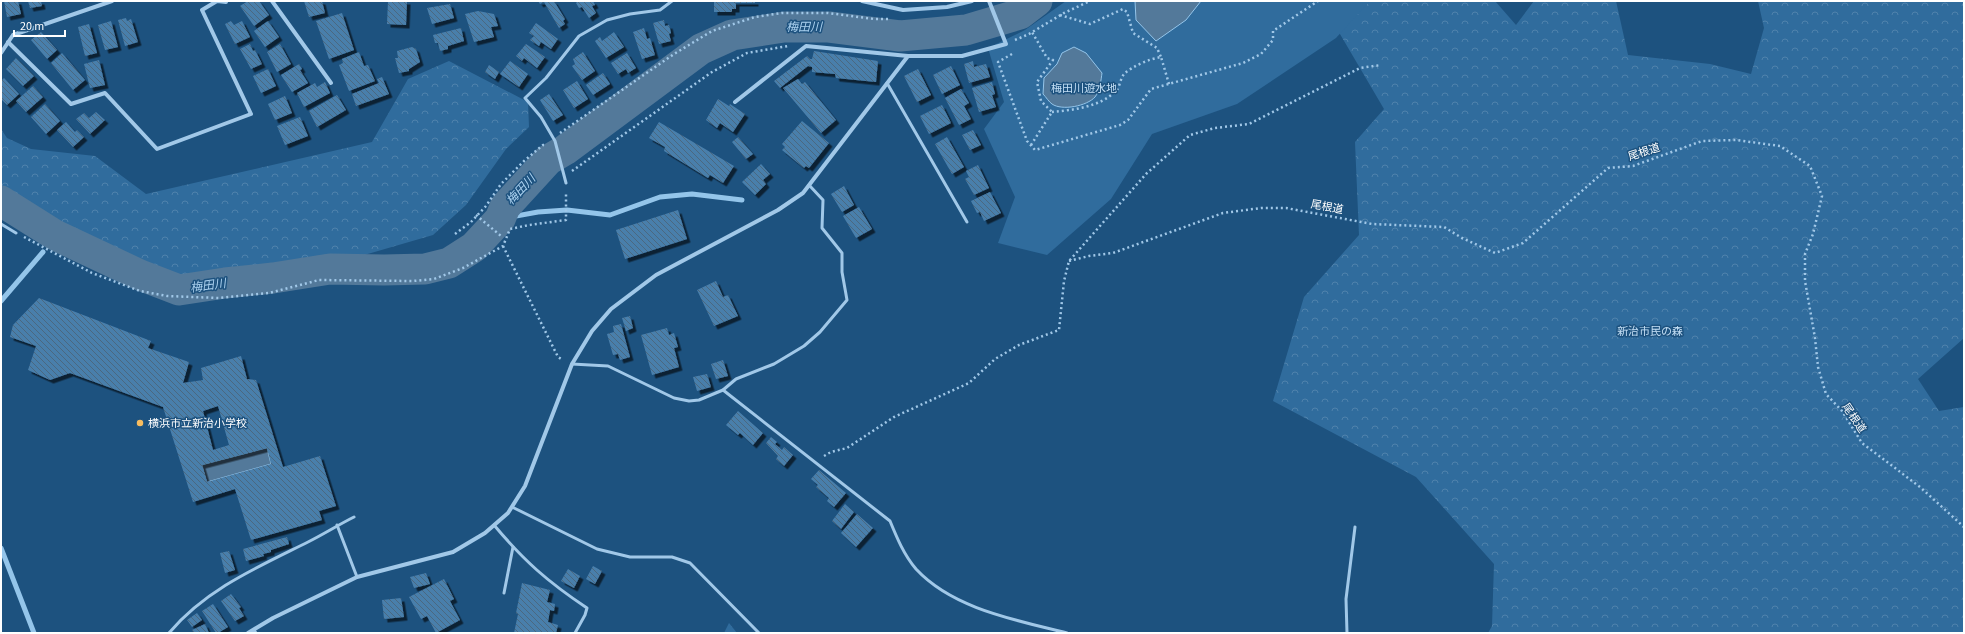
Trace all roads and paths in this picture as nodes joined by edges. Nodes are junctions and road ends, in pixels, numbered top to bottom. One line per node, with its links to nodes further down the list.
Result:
1 (112, 1): 14 (street)
2 (272, 1): 23 (street)
3 (672, 1): 28 (lane)
4 (862, 1): 5 (street)
5 (972, 1)
6 (1090, 1): 10 (path)
7 (1318, 1): 25 (path)
8 (226, 2): 14 (street)
9 (989, 2): 15 (street)
10 (1060, 15): 12 (path); 21 (path)
11 (896, 19): 28 (path)
12 (1032, 32): 13 (path); 27 (path)
13 (1018, 39): 15 (path); 16 (path)
14 (8, 42): 19 (street)
15 (1005, 42): 20 (street)
16 (1016, 44)
17 (806, 46): 20 (street); 26 (street); 30 (path)
18 (1014, 49): 29 (path)
19 (1, 53)
20 (908, 56): 24 (street)
21 (1161, 57): 25 (path); 27 (path)
22 (1381, 65): 39 (path)
23 (331, 83)
24 (887, 84): 31 (street); 33 (lane)
25 (1169, 84): 29 (path)
26 (734, 102)
27 (1052, 112): 29 (path)
28 (554, 139): 30 (lane); 32 (path)
29 (1031, 145)
30 (566, 183): 38 (path)
31 (809, 185): 40 (street); 41 (lane)
32 (478, 216): 36 (path); 37 (path)
33 (966, 222)
34 (1, 224): 35 (lane)
35 (16, 233): 38 (path)
36 (455, 234)
37 (501, 236)
38 (502, 246): 40 (path)
39 (1069, 261): 42 (path); 48 (path, 尾根道)
40 (572, 364): 41 (lane); 43 (street)
41 (723, 390): 42 (lane)
42 (815, 462): 57 (lane)
43 (512, 507): 46 (street); 56 (lane)
44 (354, 517): 45 (lane)
45 (337, 525): 50 (lane); 53 (lane)
46 (494, 525): 49 (lane); 50 (street)
47 (1355, 527): 58 (lane)
48 (1964, 527)
49 (513, 547): 51 (lane); 55 (lane)
50 (357, 577): 52 (street)
51 (504, 593)
52 (255, 631): 54 (street)
53 (169, 633)
54 (248, 633)
55 (575, 633)
56 (759, 633)
57 (1067, 633)
58 (1347, 633)

